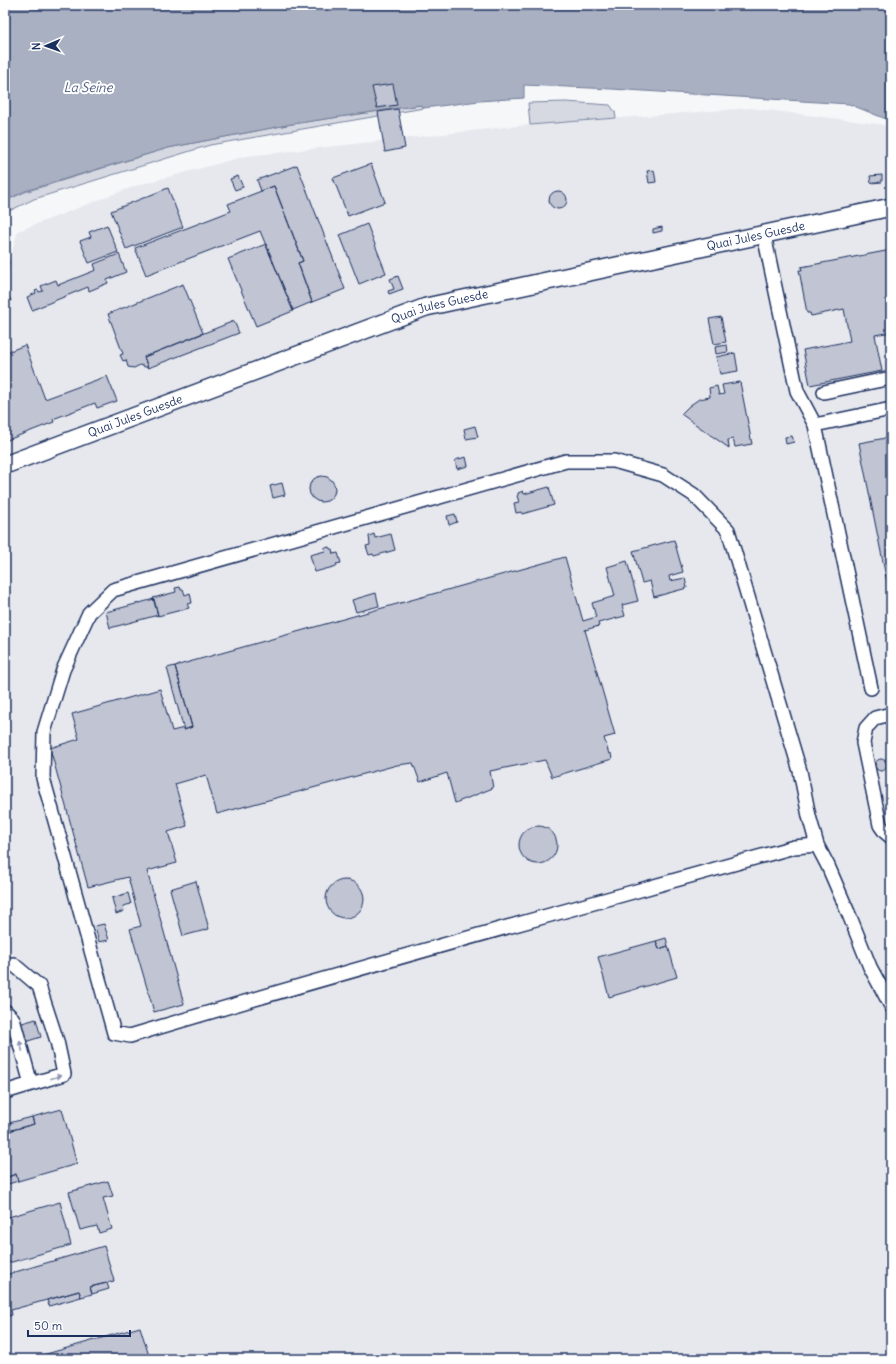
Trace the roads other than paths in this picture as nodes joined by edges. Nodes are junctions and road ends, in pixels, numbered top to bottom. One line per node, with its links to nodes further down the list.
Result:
1 (891, 208): 2 (main road, Quai Jules Guesde)
2 (764, 235): 6 (lane); 7 (main road, Quai Jules Guesde)
3 (891, 378): 4 (lane)
4 (824, 392)
5 (891, 409): 6 (lane)
6 (815, 425): 8 (lane)
7 (5, 465)
8 (871, 688)
9 (891, 714): 10 (lane)
10 (891, 837)
11 (817, 845): 11 (lane); 13 (lane)
12 (5, 966): 15 (lane, one-way to 12)
13 (891, 1006)
14 (5, 1012): 15 (lane, one-way to 14)
15 (31, 1084): 16 (lane)
16 (5, 1092)

